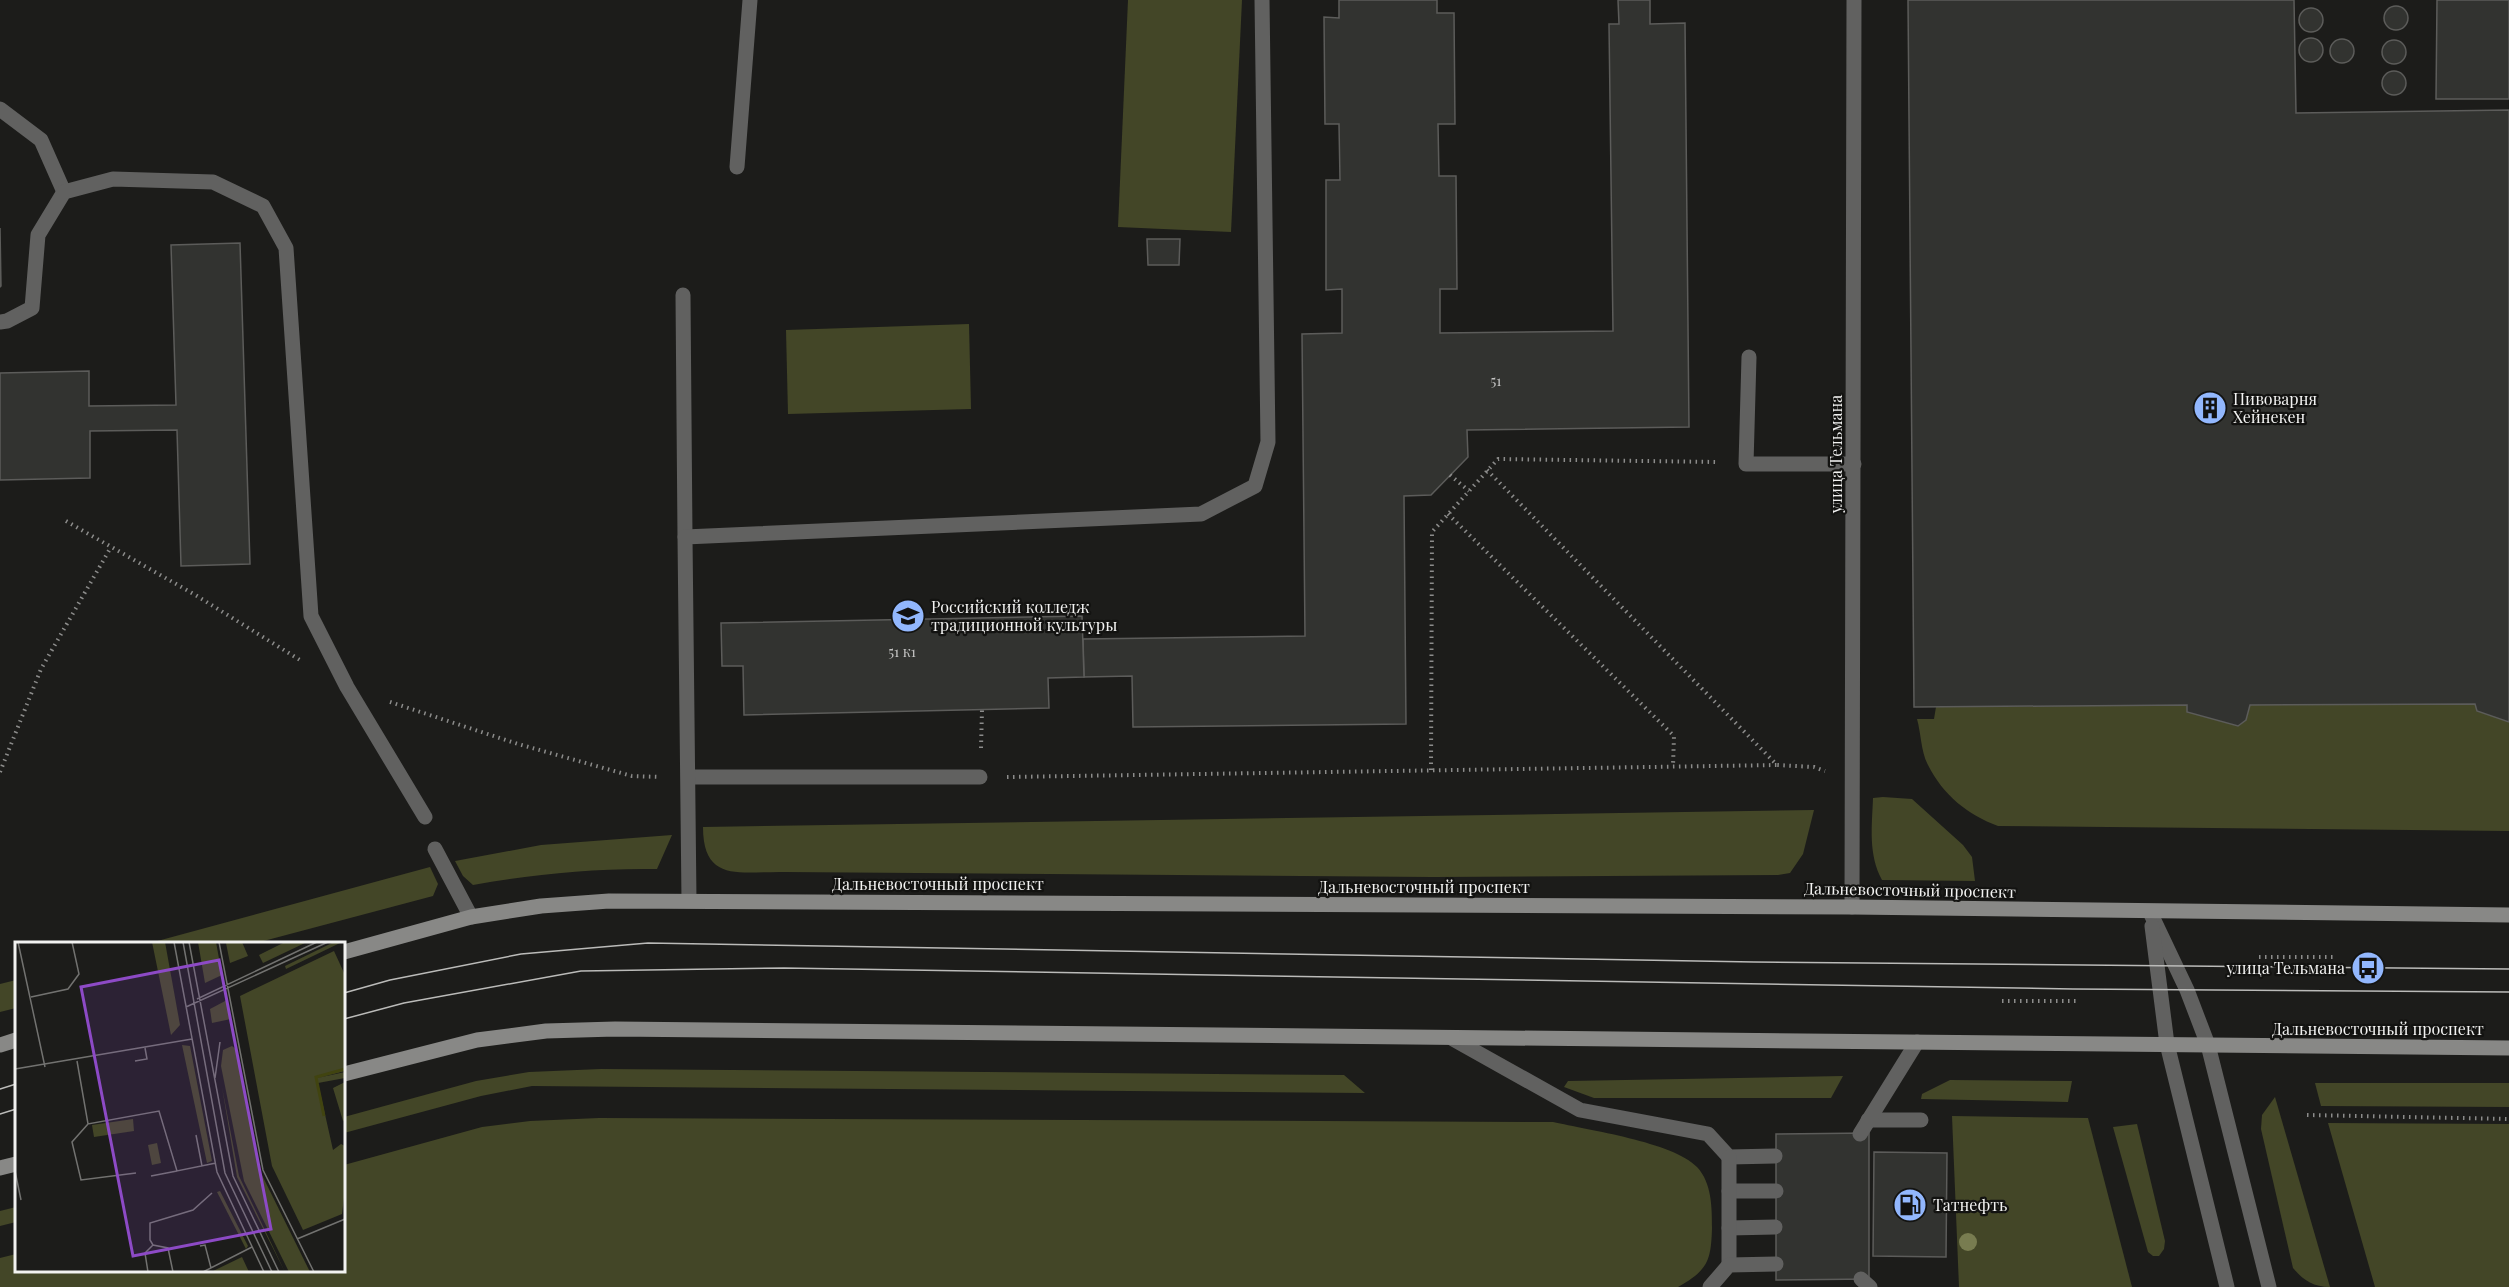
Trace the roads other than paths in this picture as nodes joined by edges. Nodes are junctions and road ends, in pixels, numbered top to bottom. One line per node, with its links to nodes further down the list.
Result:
1 (750, 0): 5 (street)
2 (1262, 0): 11 (street)
3 (1854, 0): 10 (street, улица Тельмана)
4 (0, 109): 6 (street)
5 (737, 167)
6 (64, 192): 8 (street); 14 (street)
7 (683, 295): 11 (street)
8 (0, 322)
9 (1749, 357): 10 (street)
10 (1854, 464): 17 (street, улица Тельмана)
11 (685, 537): 12 (street)
12 (689, 777): 13 (street); 16 (street)
13 (980, 777)
14 (425, 817)
15 (435, 849): 20 (street)
16 (689, 900): 17 (main road, Дальневосточный проспект); 20 (main road, Дальневосточный проспект)
17 (1852, 908): 18 (main road, Дальневосточный проспект)
18 (2150, 912): 19 (main road, Дальневосточный проспект); 26 (street); 27 (street)
19 (2509, 915)
20 (471, 917): 21 (main road, Дальневосточный проспект)
21 (345, 952)
22 (1453, 1039): 24 (main road, Дальневосточный проспект); 29 (main road, Дальневосточный проспект); 34 (street)
23 (15, 1040): 25 (main road)
24 (1917, 1042): 26 (main road, Дальневосточный проспект); 30 (street)
25 (0, 1044)
26 (2167, 1044): 27 (main road, Дальневосточный проспект); 44 (street)
27 (2208, 1045): 28 (main road, Дальневосточный проспект); 45 (street)
28 (2509, 1048)
29 (345, 1074)
30 (1868, 1120): 31 (street); 32 (street)
31 (1921, 1120)
32 (1860, 1134)
33 (1776, 1156): 34 (street)
34 (1729, 1157): 37 (street)
35 (15, 1164): 36 (main road)
36 (0, 1168)
37 (1729, 1191): 38 (street); 40 (street)
38 (1776, 1191)
39 (1775, 1227): 40 (street)
40 (1729, 1228): 42 (street)
41 (1776, 1264): 42 (street)
42 (1729, 1265): 43 (street)
43 (1710, 1287)
44 (2227, 1287)
45 (2270, 1287)

